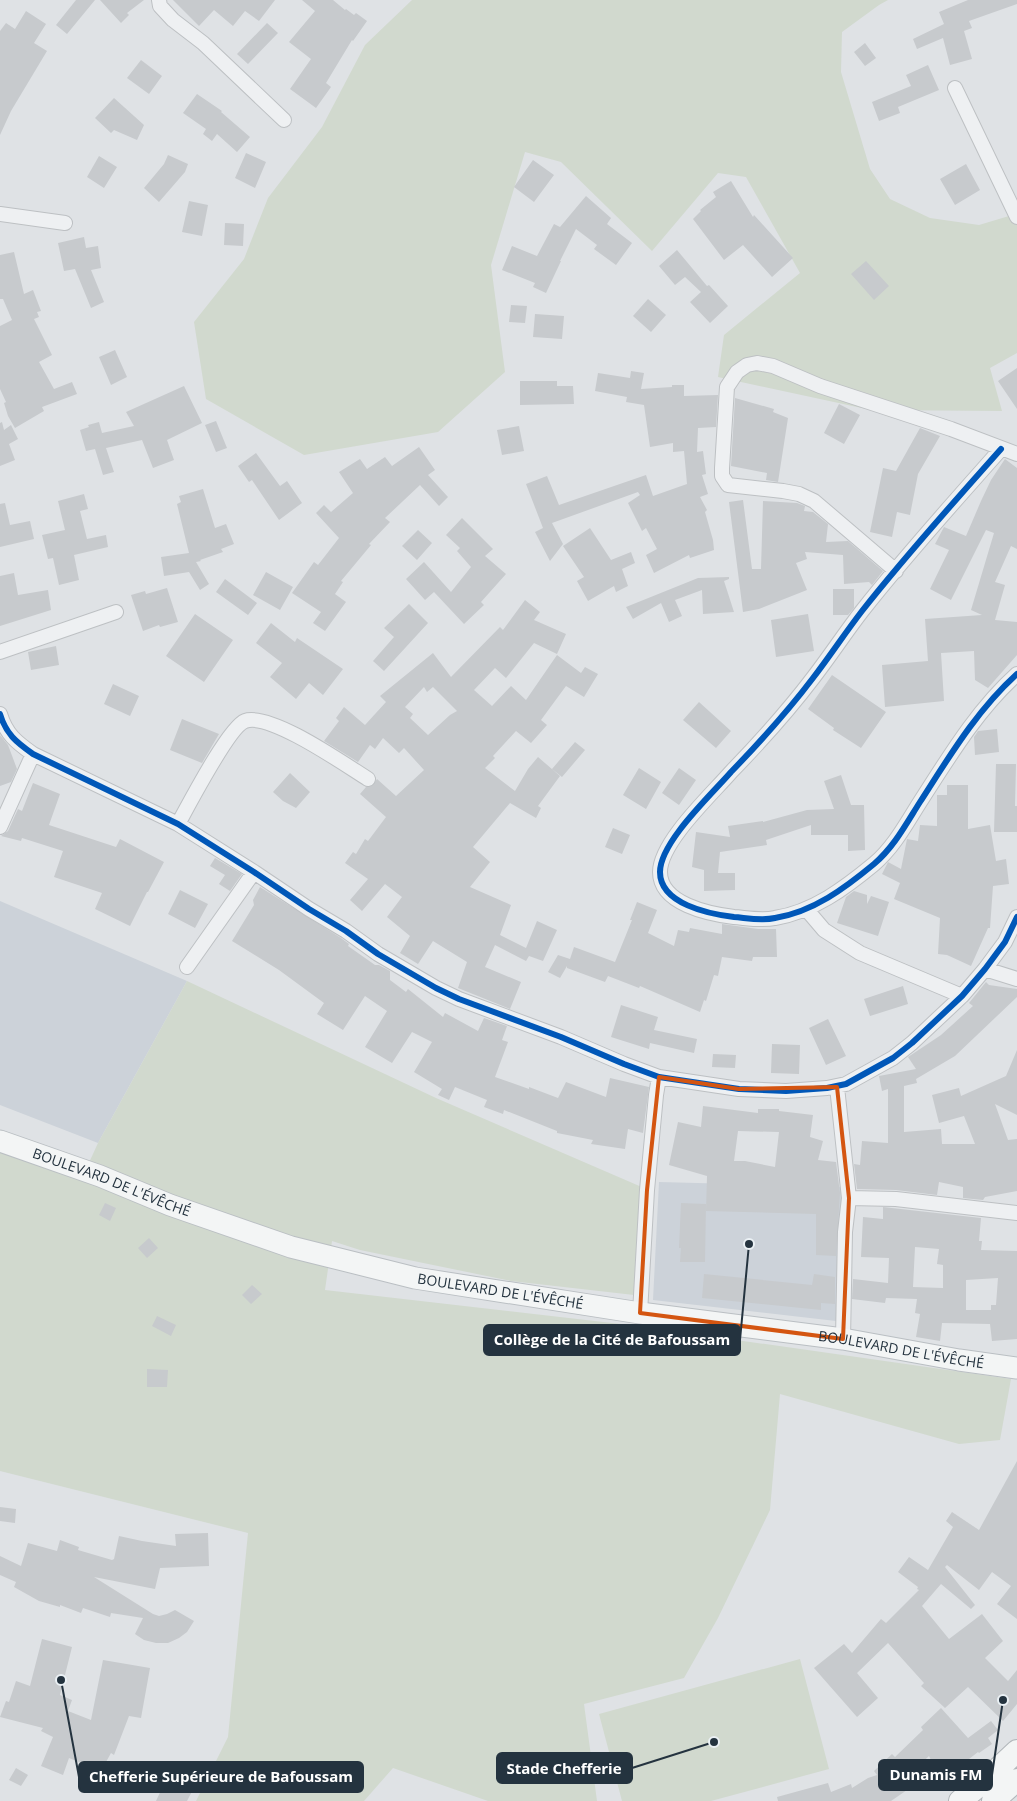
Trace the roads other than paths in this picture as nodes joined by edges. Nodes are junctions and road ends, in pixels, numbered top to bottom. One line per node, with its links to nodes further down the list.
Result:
1 (159, 0): 3 (street)
2 (955, 88): 5 (street)
3 (284, 120)
4 (0, 214): 6 (street)
5 (1017, 218)
6 (65, 223)
7 (1001, 449): 8 (street); 9 (street); 9 (street)
8 (1017, 454)
9 (896, 571): 19 (street)
10 (116, 612): 11 (street)
11 (0, 652)
12 (1017, 674): 19 (street)
13 (0, 714): 14 (street)
14 (33, 754): 16 (street); 17 (street)
15 (368, 779): 16 (street)
16 (178, 824): 18 (street)
17 (0, 827)
18 (254, 872): 21 (street); 25 (street)
19 (807, 910): 24 (street)
20 (1017, 917): 22 (street)
21 (188, 967)
22 (985, 970): 23 (street); 24 (street)
23 (1017, 979)
24 (962, 996): 26 (street)
25 (659, 1077): 26 (street); 30 (street)
26 (838, 1087): 28 (street)
27 (0, 1141): 30 (main road, BOULEVARD DE L'ÉVÊCHÉ)
28 (849, 1198): 29 (street); 31 (street)
29 (1017, 1213)
30 (640, 1313): 31 (main road, BOULEVARD DE L'ÉVÊCHÉ)
31 (843, 1338): 32 (main road, BOULEVARD DE L'ÉVÊCHÉ)
32 (1017, 1368)
33 (1017, 1751): 35 (highway)
34 (1017, 1780): 36 (highway)
35 (960, 1801)
36 (993, 1801)

